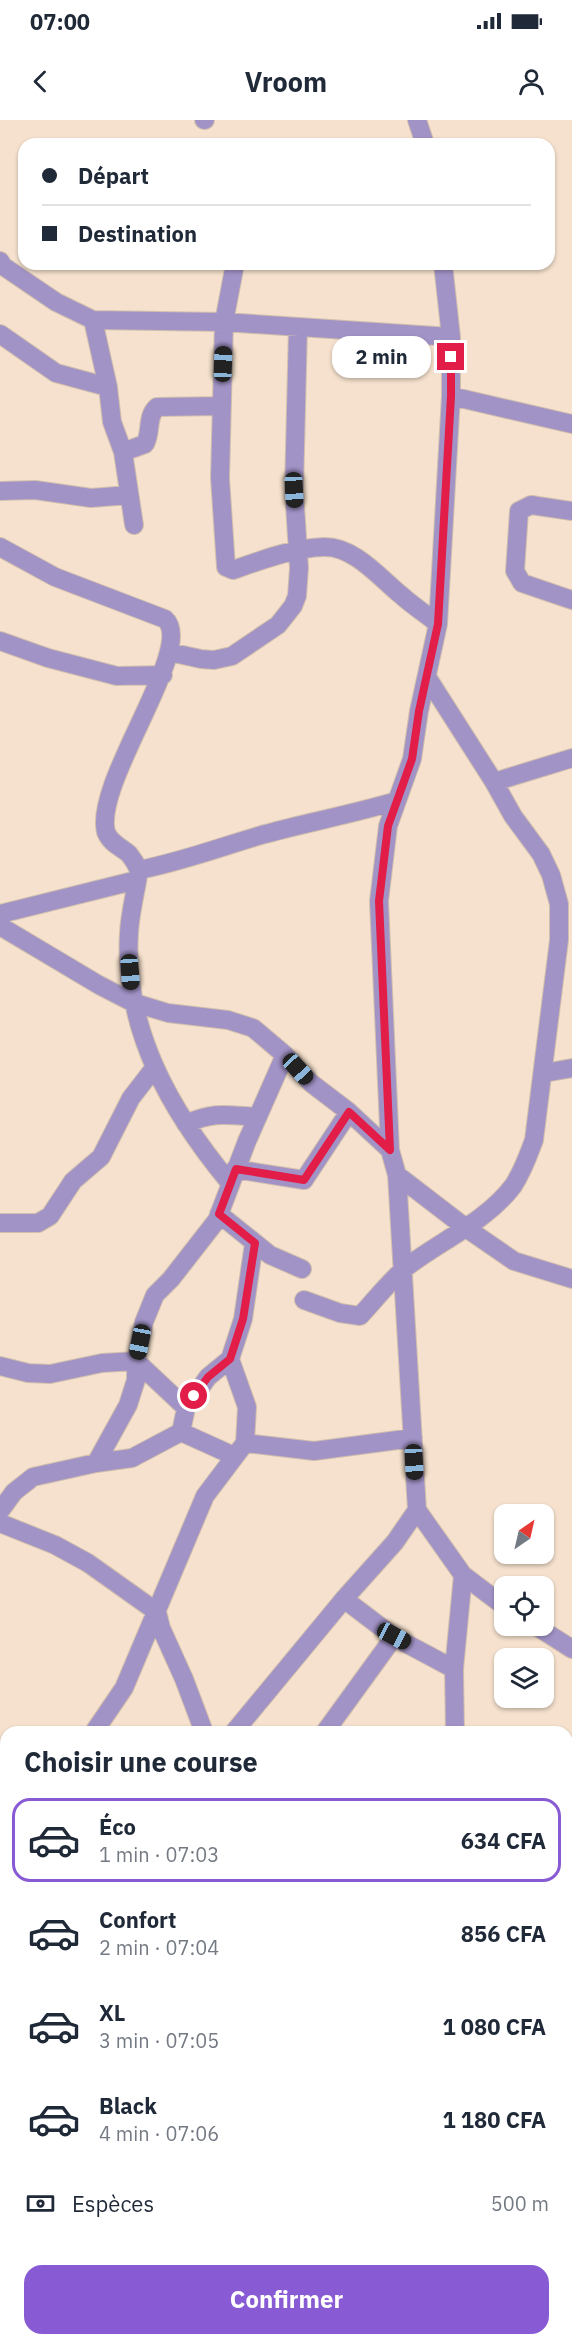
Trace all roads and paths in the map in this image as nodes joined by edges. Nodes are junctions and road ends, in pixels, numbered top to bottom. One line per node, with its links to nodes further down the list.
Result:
1 (417, 120): 2 (street)
2 (423, 138)
3 (1, 266): 6 (street)
4 (234, 270): 7 (street)
5 (444, 270): 10 (street)
6 (93, 320): 7 (street); 11 (street)
7 (224, 322): 8 (street); 13 (street)
8 (298, 327): 10 (street); 21 (street)
9 (0, 334): 11 (street)
10 (451, 337): 12 (street)
11 (108, 387): 15 (street)
12 (451, 396): 14 (street); 23 (street)
13 (222, 406): 15 (street); 21 (street)
14 (572, 424)
15 (123, 452): 17 (street)
16 (0, 491): 17 (street)
17 (129, 495): 19 (street)
18 (572, 511): 22 (street)
19 (134, 525)
20 (0, 547): 25 (street)
21 (297, 550): 23 (street); 25 (street)
22 (572, 600)
23 (438, 624): 27 (street)
24 (0, 641): 26 (street)
25 (169, 652): 26 (street)
26 (163, 675): 31 (street)
27 (427, 677): 29 (street); 30 (street)
28 (572, 758): 29 (street)
29 (494, 782): 38 (street)
30 (396, 801): 31 (street); 42 (street)
31 (138, 875): 32 (street); 34 (street)
32 (0, 914)
33 (0, 926): 34 (street)
34 (132, 1002): 35 (street); 36 (street)
35 (285, 1055): 39 (street); 40 (street)
36 (155, 1067): 41 (street); 46 (street)
37 (572, 1068): 38 (street)
38 (544, 1073): 47 (street)
39 (349, 1112): 42 (street); 44 (street)
40 (257, 1118): 41 (street); 44 (street)
41 (186, 1124): 44 (street)
42 (390, 1150): 43 (street)
43 (397, 1175): 47 (street); 50 (street)
44 (233, 1176): 45 (street)
45 (219, 1214): 48 (street); 54 (street)
46 (0, 1223)
47 (466, 1228): 50 (street); 51 (street)
48 (255, 1243): 49 (street); 53 (street)
49 (302, 1269)
50 (403, 1270): 52 (street); 58 (street)
51 (572, 1279)
52 (304, 1300)
53 (230, 1359): 56 (street); 59 (street)
54 (136, 1361): 55 (street); 56 (street); 60 (street)
55 (0, 1366)
56 (186, 1408): 57 (street)
57 (181, 1432): 59 (street); 60 (street)
58 (413, 1438): 59 (street); 61 (street)
59 (240, 1450): 67 (street)
60 (96, 1463): 62 (street)
61 (417, 1510): 64 (street); 66 (street)
62 (0, 1511)
63 (0, 1523): 67 (street)
64 (463, 1575): 65 (street); 71 (street)
65 (494, 1598)
66 (344, 1599): 68 (street); 74 (street)
67 (157, 1612): 72 (street); 73 (street)
68 (394, 1636): 71 (street); 75 (street)
69 (552, 1636): 70 (street)
70 (572, 1649)
71 (454, 1669): 76 (street)
72 (98, 1726)
73 (202, 1726)
74 (239, 1726)
75 (329, 1726)
76 (455, 1726)

